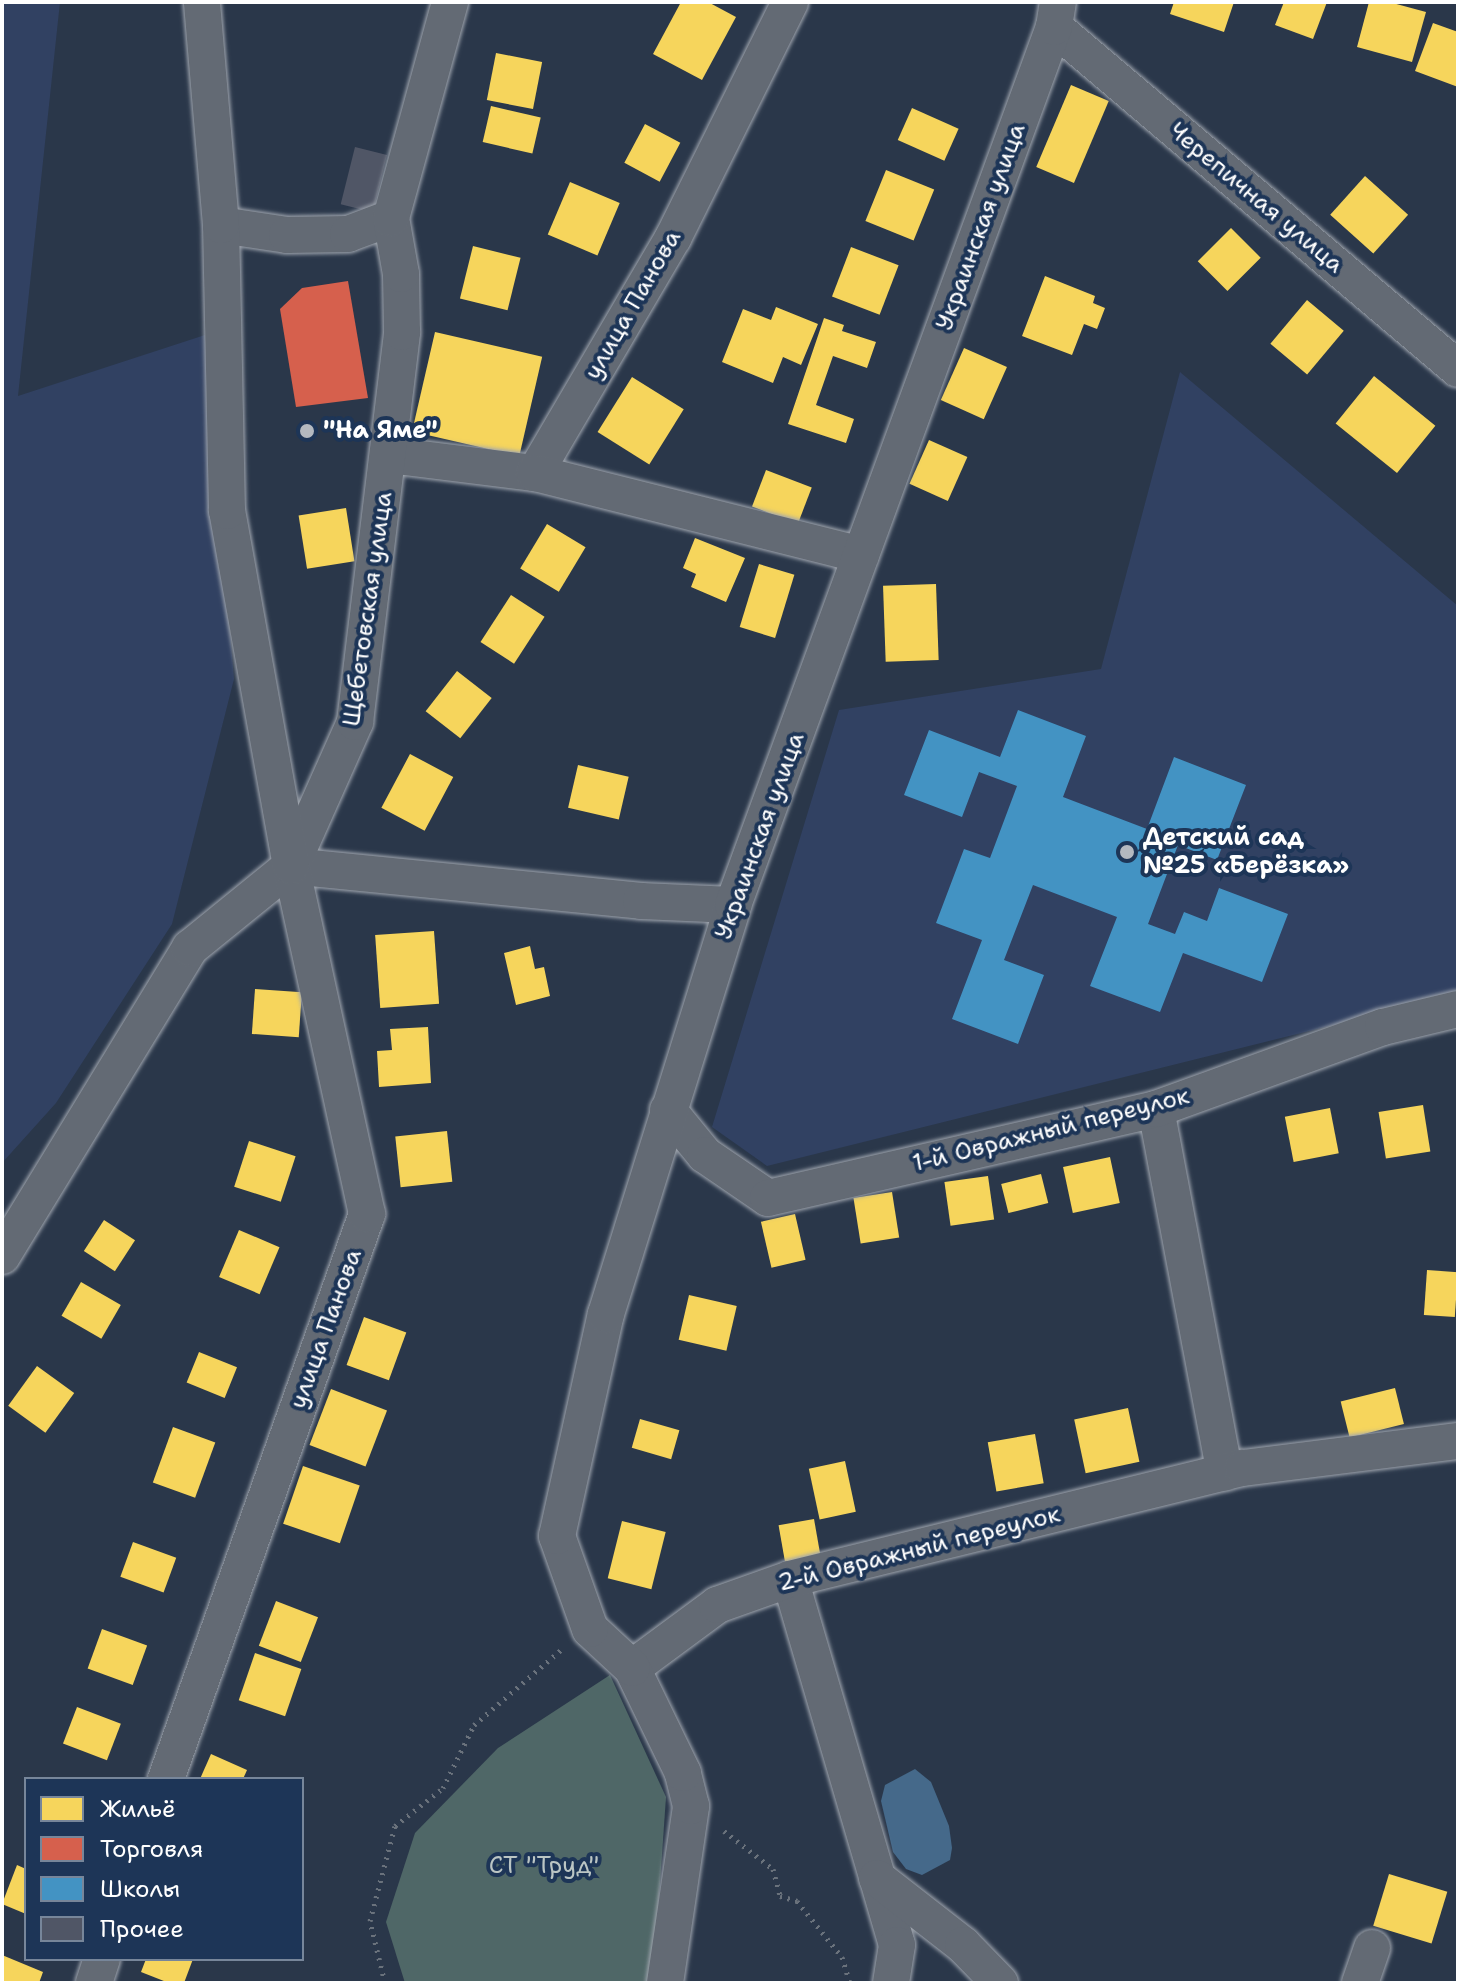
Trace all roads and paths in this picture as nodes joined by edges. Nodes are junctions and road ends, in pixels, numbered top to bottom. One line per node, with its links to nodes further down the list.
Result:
1 (202, 2): 6 (street, улица Панова)
2 (450, 2): 5 (street, Щебетовская улица)
3 (790, 2): 9 (street, улица Панова)
4 (1056, 14): 7 (street, Черепичная улица); 10 (street, Украинская улица)
5 (391, 218): 6 (street); 8 (street, Щебетовская улица)
6 (221, 225): 11 (street, улица Панова)
7 (1458, 369)
8 (390, 455): 9 (street); 11 (street, Щебетовская улица)
9 (535, 473): 10 (street)
10 (861, 555): 12 (street, Украинская улица)
11 (291, 866): 12 (street); 16 (street, Щебетовская улица); 22 (street, улица Панова)
12 (733, 905): 15 (street, Украинская улица)
13 (1458, 1009): 14 (street, 1-й Овражный переулок)
14 (1156, 1109): 15 (street, 1-й Овражный переулок); 18 (street)
15 (668, 1110): 20 (street, Украинская улица)
16 (2, 1256)
17 (1458, 1441): 18 (street, 2-й Овражный переулок)
18 (1225, 1473): 19 (street, 2-й Овражный переулок)
19 (790, 1579): 21 (street, 2-й Овражный переулок); 24 (street)
20 (590, 1629): 21 (street, Украинская улица); 28 (path)
21 (632, 1668): 23 (street)
22 (167, 1777)
23 (691, 1806): 29 (street); 30 (path)
24 (877, 1878): 31 (street); 32 (street)
25 (1372, 1948): 33 (street)
26 (101, 1961): 27 (street)
27 (94, 1983)
28 (385, 1983)
29 (665, 1983)
30 (850, 1983)
31 (891, 1983)
32 (1000, 1983)
33 (1360, 1983)

